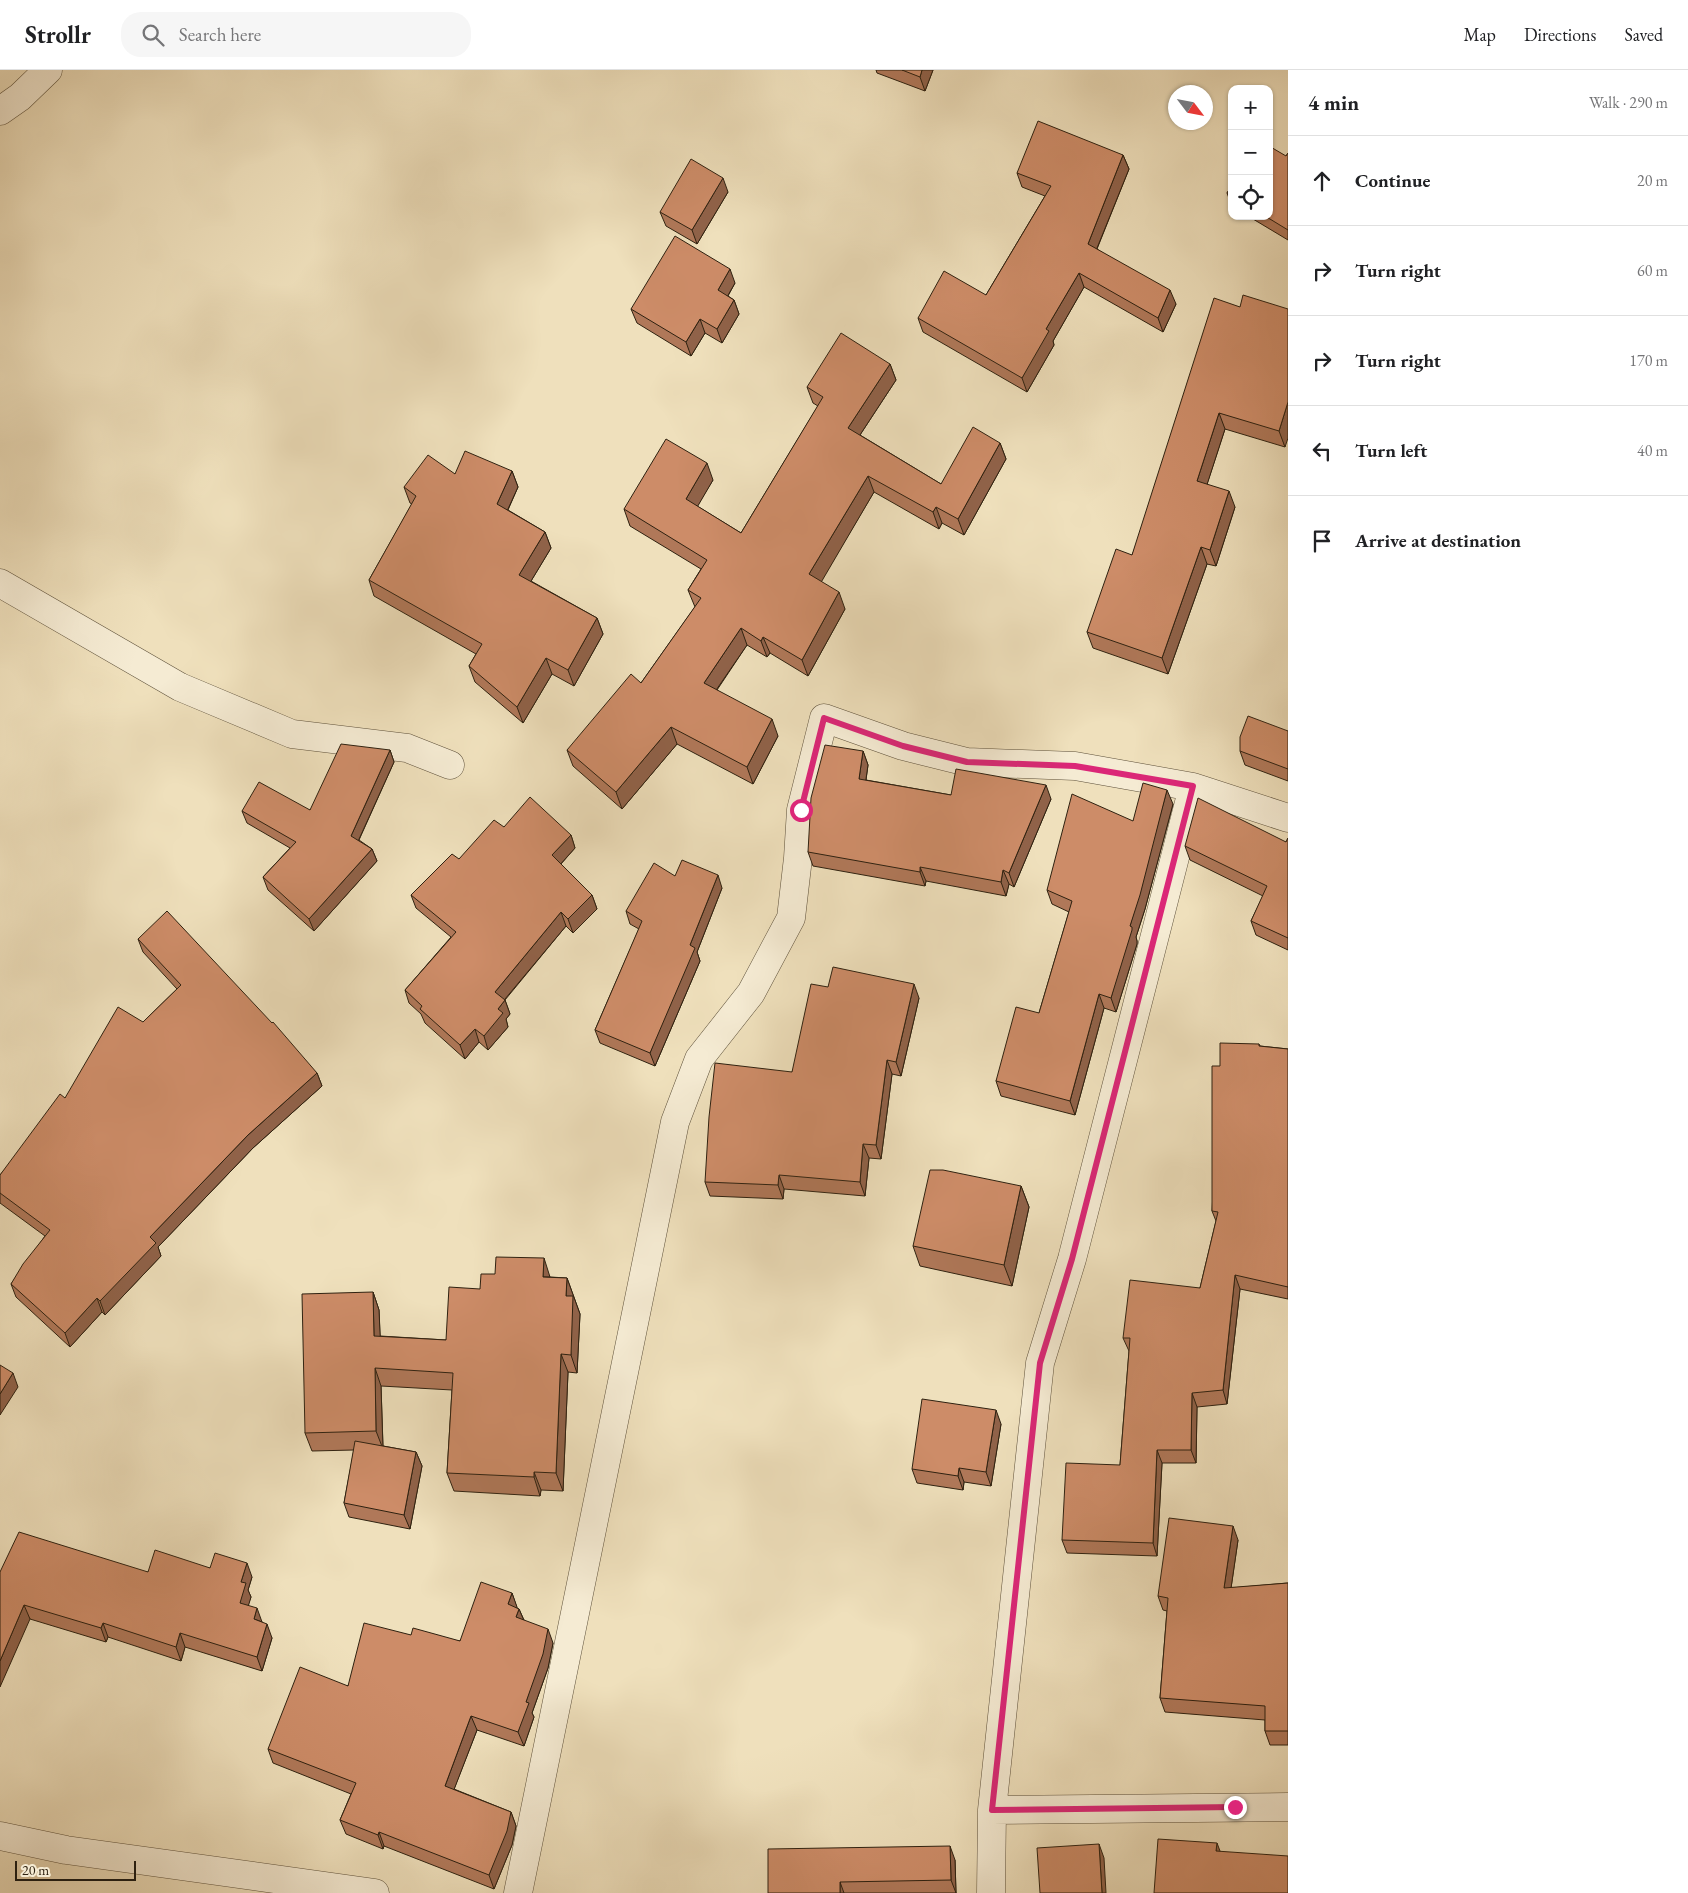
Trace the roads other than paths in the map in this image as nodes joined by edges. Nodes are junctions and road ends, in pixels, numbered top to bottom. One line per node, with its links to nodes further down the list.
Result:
1 (48, 70): 2 (street)
2 (0, 111)
3 (0, 582): 4 (street)
4 (450, 765)
5 (1193, 786): 6 (street); 8 (street); 11 (street)
6 (1288, 818)
7 (1288, 1807): 8 (street)
8 (992, 1810): 12 (street)
9 (0, 1836): 10 (street)
10 (375, 1893)
11 (518, 1893)
12 (991, 1893)

